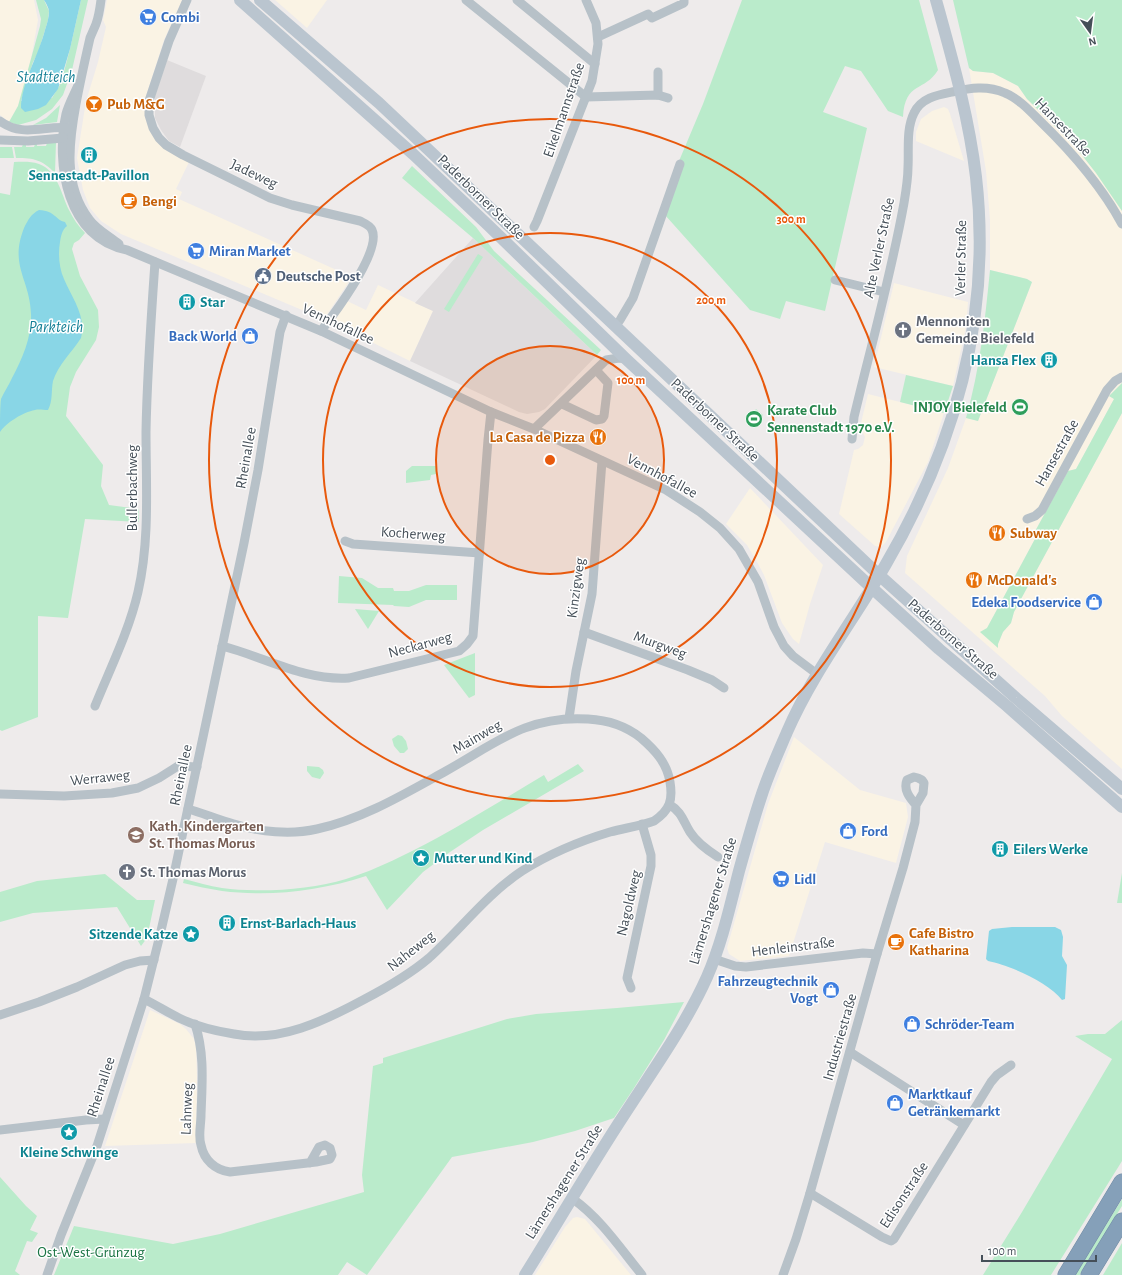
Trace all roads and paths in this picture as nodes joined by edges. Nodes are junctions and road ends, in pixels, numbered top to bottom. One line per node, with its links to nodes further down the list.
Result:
1 (95, 0): 11 (street)
2 (101, 0): 11 (street)
3 (187, 0): 34 (street, Jadeweg)
4 (240, 0): 35 (main road, Paderborner Straße)
5 (260, 0): 33 (main road, Paderborner Straße)
6 (466, 0): 17 (street)
7 (517, 0): 13 (street)
8 (586, 0): 12 (street, Eikelmannstraße)
9 (684, 0): 12 (street)
10 (936, 0): 15 (main road, Verler Straße)
11 (91, 36): 20 (street)
12 (598, 37): 13 (street, Eikelmannstraße)
13 (595, 64): 17 (street, Eikelmannstraße)
14 (658, 72): 16 (street)
15 (960, 90): 26 (street, Hansestraße); 31 (street, Alte Verler Straße); 46 (main road, Verler Straße)
16 (658, 95): 17 (street); 18 (street)
17 (586, 97): 27 (street, Eikelmannstraße)
18 (668, 98)
19 (0, 121): 21 (street)
20 (67, 127): 21 (street); 22 (street); 28 (street)
21 (42, 129): 24 (street)
22 (63, 138): 24 (street); 28 (street)
23 (0, 140): 24 (street)
24 (42, 140)
25 (680, 164): 33 (street)
26 (1122, 224)
27 (534, 227)
28 (126, 250): 29 (street, Vennhofallee)
29 (155, 262): 32 (street, Vennhofallee); 52 (street, Bullerbachweg)
30 (835, 280): 31 (street)
31 (884, 292): 41 (street, Alte Verler Straße)
32 (286, 315): 34 (street, Vennhofallee); 49 (street, Rheinallee)
33 (615, 327): 46 (main road, Paderborner Straße)
34 (321, 331): 39 (street, Vennhofallee)
35 (626, 359): 36 (street); 47 (main road, Paderborner Straße)
36 (596, 370): 38 (street); 38 (street)
37 (1122, 377): 43 (street, Hansestraße)
38 (562, 404): 40 (street)
39 (491, 412): 40 (street, Vennhofallee); 45 (street, Neckarweg)
40 (534, 429): 42 (street, Vennhofallee)
41 (852, 439)
42 (602, 461): 48 (street, Kinzigweg); 50 (street, Vennhofallee)
43 (1027, 519)
44 (345, 541): 45 (street, Kocherweg)
45 (480, 553): 49 (street, Neckarweg)
46 (880, 575): 47 (main road, Verler Straße); 55 (main road, Paderborner Straße)
47 (872, 588): 50 (main road, Lämershagener Straße); 59 (main road, Paderborner Straße)
48 (584, 632): 51 (street, Murgweg); 53 (street, Kinzigweg)
49 (222, 646): 54 (street, Rheinallee)
50 (816, 674): 64 (main road, Lämershagener Straße)
51 (724, 688)
52 (95, 706)
53 (569, 718): 57 (street, Mainweg); 60 (street, Mainweg)
54 (197, 767): 56 (street, Werraweg); 60 (street, Rheinallee)
55 (1122, 789)
56 (0, 794)
57 (670, 805): 61 (street, Naheweg); 62 (street)
58 (916, 805): 63 (street, Industriestraße)
59 (1122, 807)
60 (188, 809): 65 (street, Rheinallee)
61 (642, 824): 66 (street, Nagoldweg); 69 (street, Naheweg)
62 (718, 857)
63 (877, 954): 64 (street, Henleinstraße); 70 (street, Industriestraße)
64 (714, 959): 78 (main road, Lämershagener Straße)
65 (154, 960): 67 (street, Rheinallee); 68 (street)
66 (631, 988)
67 (144, 999): 69 (street, Naheweg); 72 (street, Rheinallee)
68 (0, 1015)
69 (195, 1024): 75 (street, Lahnweg)
70 (850, 1052): 73 (street); 77 (street, Industriestraße)
71 (1011, 1065): 73 (street, Edisonstraße)
72 (105, 1119): 74 (street); 80 (street, Rheinallee)
73 (964, 1124): 77 (street, Edisonstraße)
74 (0, 1130)
75 (310, 1163)
76 (1122, 1182): 84 (highway)
77 (810, 1193): 83 (street, Industriestraße)
78 (572, 1199): 81 (main road, Lämershagener Straße); 82 (street)
79 (1122, 1221): 85 (highway)
80 (47, 1275)
81 (525, 1275)
82 (642, 1275)
83 (782, 1275)
84 (1066, 1275)
85 (1089, 1275)

